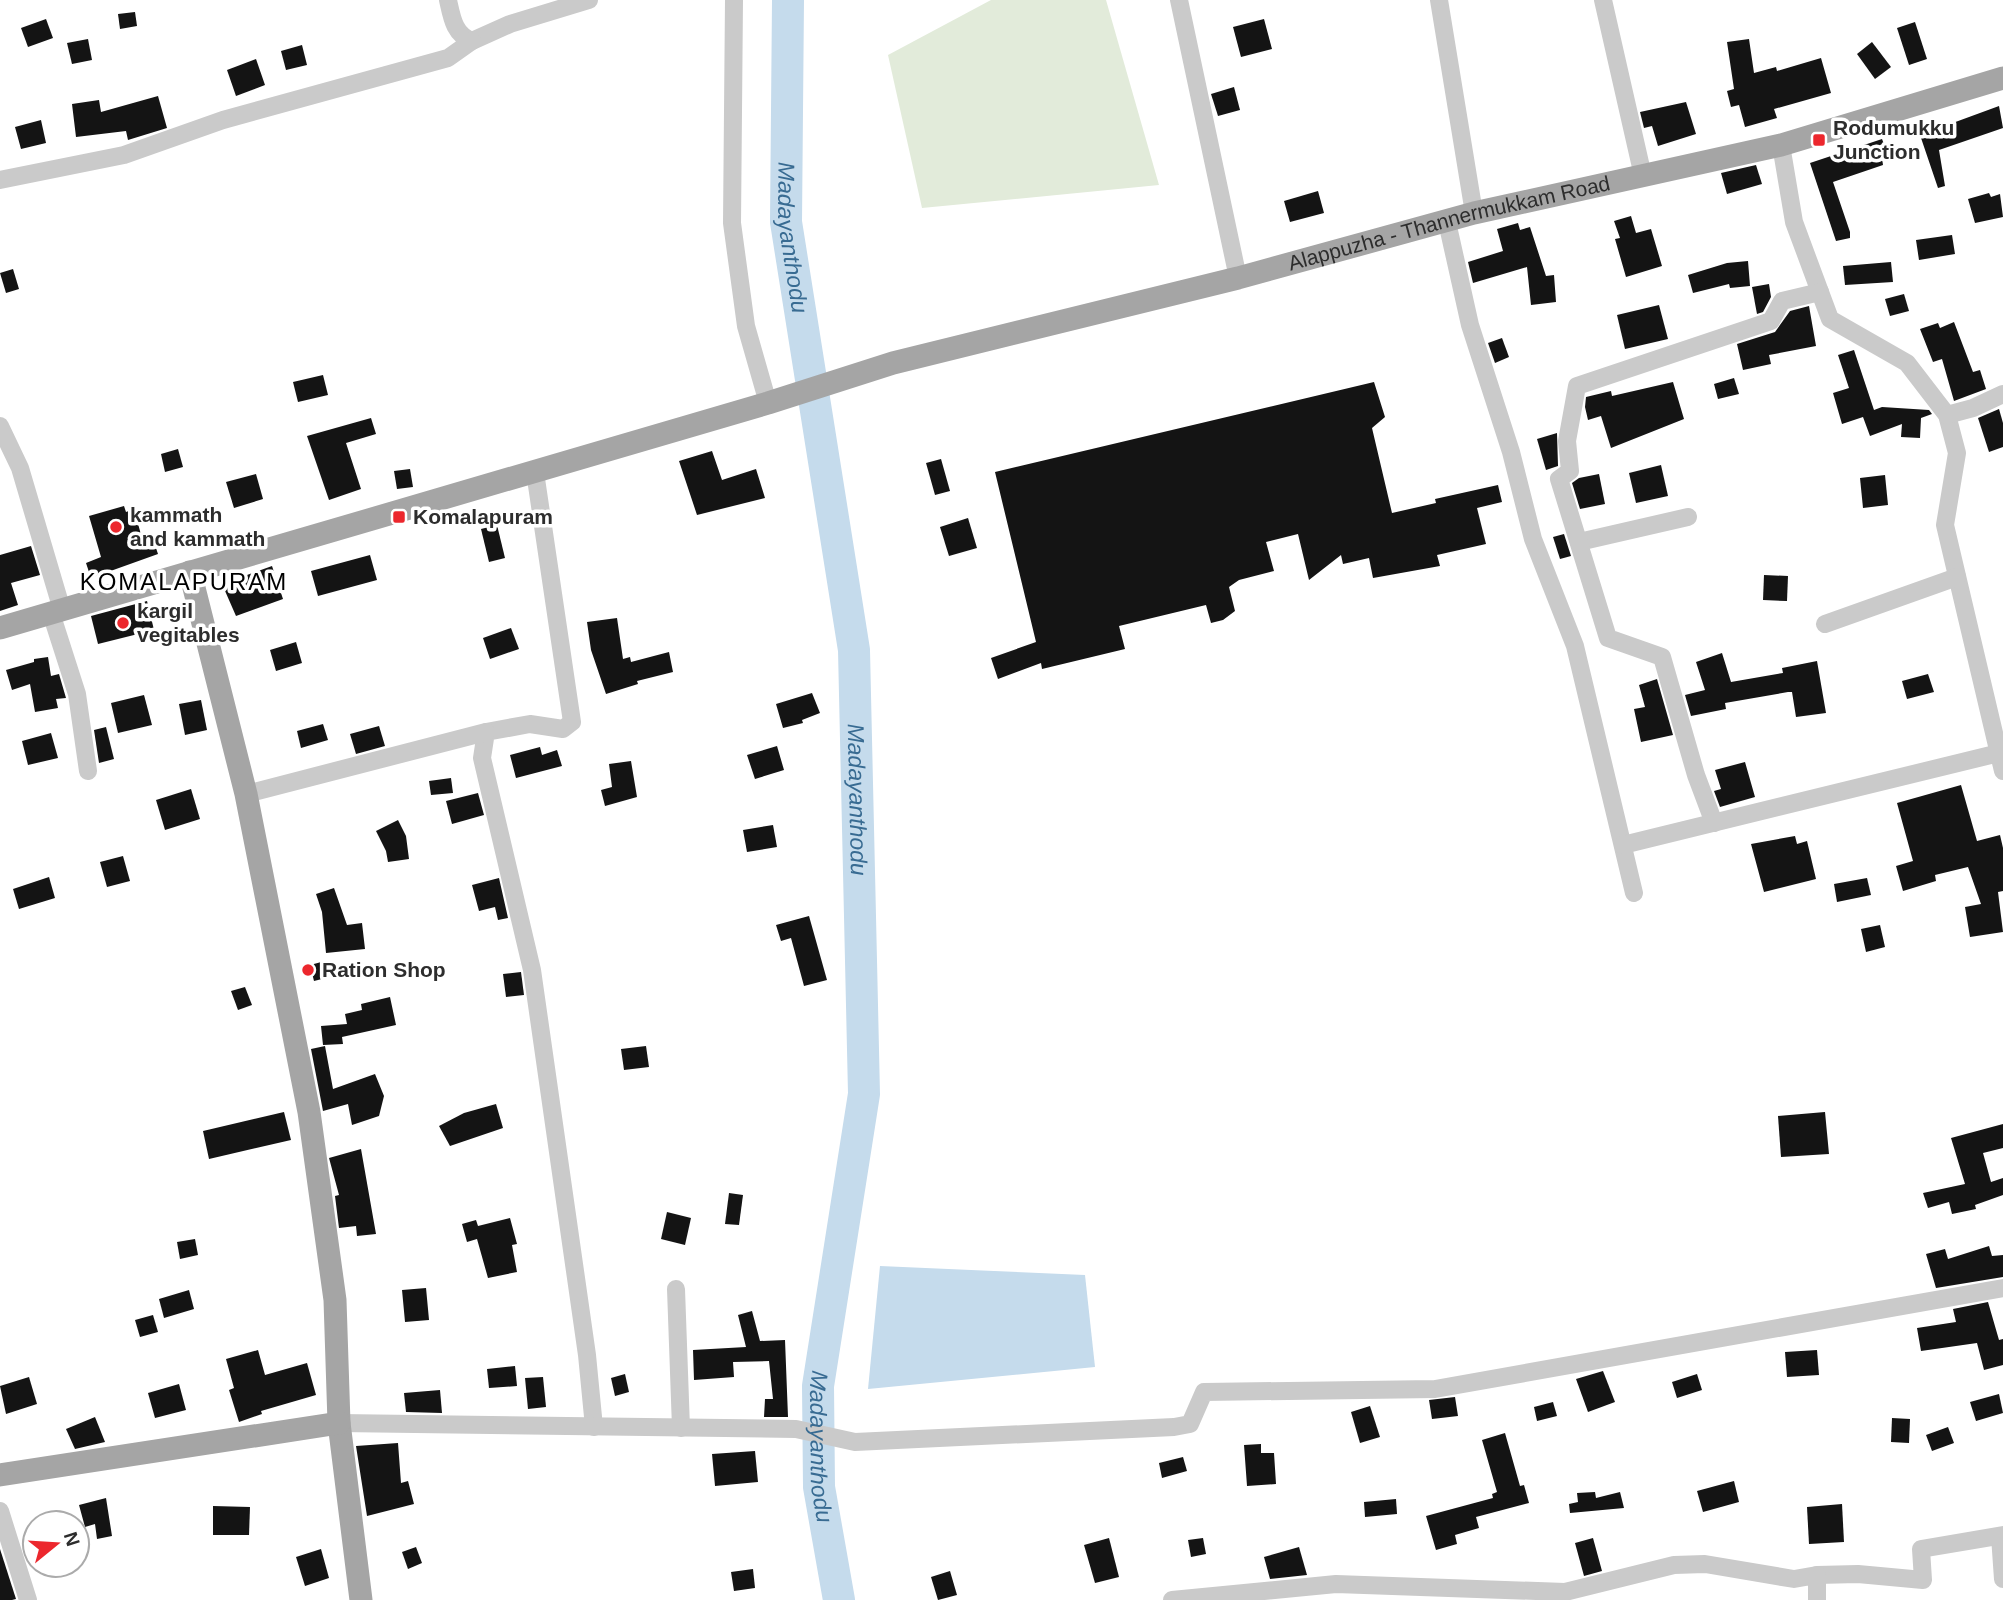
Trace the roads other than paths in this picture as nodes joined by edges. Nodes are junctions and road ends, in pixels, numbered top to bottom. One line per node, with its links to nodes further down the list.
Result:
1 (447, 0): 7 (street)
2 (589, 0): 7 (street)
3 (734, 0): 17 (street)
4 (1179, 0): 14 (street)
5 (1439, 0): 12 (street)
6 (1603, 0): 10 (street)
7 (472, 41): 11 (street)
8 (2003, 78): 9 (main road, Alappuzha - Thannermukkam Road)
9 (1781, 145): 10 (main road, Alappuzha - Thannermukkam Road); 15 (street)
10 (1643, 176): 12 (main road, Alappuzha - Thannermukkam Road)
11 (0, 180)
12 (1474, 214): 13 (main road, Alappuzha - Thannermukkam Road)
13 (1447, 222): 14 (main road, Alappuzha - Thannermukkam Road); 34 (street)
14 (1238, 278): 17 (main road, Alappuzha - Thannermukkam Road)
15 (1820, 292): 18 (street); 22 (street)
16 (2003, 394): 18 (street)
17 (774, 401): 20 (main road)
18 (1947, 415): 24 (street)
19 (0, 426): 25 (street)
20 (535, 472): 23 (main road); 28 (street)
21 (1688, 517): 22 (street)
22 (1579, 542): 33 (street)
23 (190, 572): 25 (main road); 32 (main road)
24 (1957, 577): 26 (street); 29 (street)
25 (56, 611): 27 (main road); 30 (street)
26 (1825, 624)
27 (0, 628)
28 (486, 732): 32 (street); 39 (street)
29 (1999, 753): 31 (street); 33 (street)
30 (88, 771)
31 (2003, 771)
32 (246, 794): 38 (main road)
33 (1714, 822): 34 (street)
34 (1623, 845): 35 (street)
35 (1634, 893)
36 (2003, 1288): 40 (street)
37 (676, 1289): 40 (street)
38 (339, 1423): 39 (street); 41 (main road); 48 (main road)
39 (594, 1426): 40 (street)
40 (681, 1428)
41 (0, 1475)
42 (0, 1511): 47 (street)
43 (2002, 1535): 44 (street); 45 (street)
44 (1817, 1575): 46 (street); 50 (street)
45 (2003, 1579)
46 (1565, 1596): 49 (street)
47 (28, 1600)
48 (360, 1600)
49 (1172, 1600)
50 (1817, 1600)

